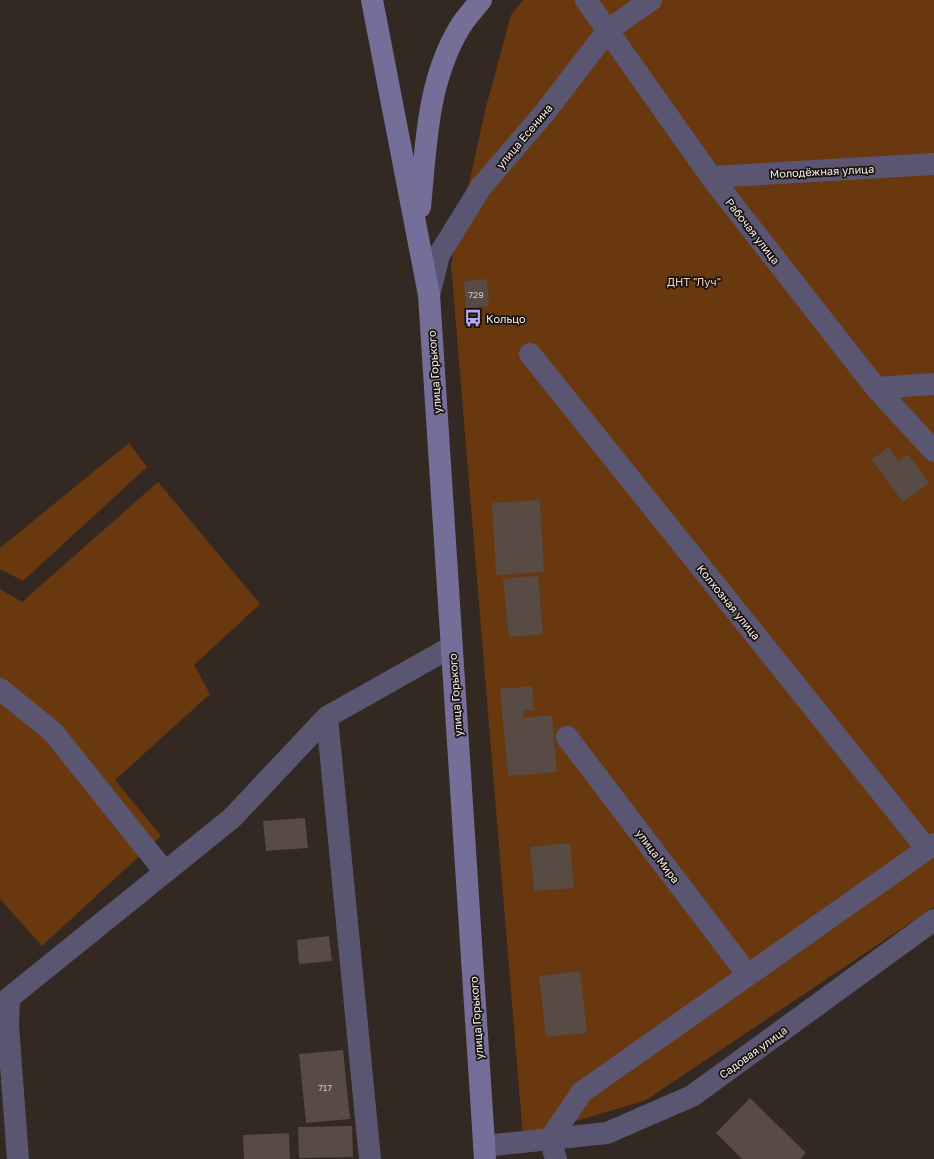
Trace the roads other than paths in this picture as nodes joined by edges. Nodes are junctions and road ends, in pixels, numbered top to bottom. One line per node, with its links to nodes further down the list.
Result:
1 (372, 0): 8 (main road, улица Горького)
2 (480, 0): 8 (main road)
3 (586, 0): 5 (street, Рабочая улица)
4 (651, 0): 5 (street, улица Есенина)
5 (608, 30): 7 (street, Рабочая улица); 9 (street, улица Есенина)
6 (934, 164): 7 (street, Молодёжная улица)
7 (711, 177): 12 (street, Рабочая улица)
8 (417, 232): 9 (main road, улица Горького)
9 (429, 295): 14 (main road, улица Горького)
10 (530, 354): 18 (street, Колхозная улица)
11 (934, 384): 12 (street)
12 (876, 388): 13 (street, Рабочая улица)
13 (934, 450)
14 (451, 647): 16 (street); 23 (main road, улица Горького)
15 (0, 689): 19 (street)
16 (327, 717): 19 (street); 25 (street)
17 (568, 737): 21 (street, улица Мира)
18 (931, 847): 21 (street)
19 (165, 872): 24 (street)
20 (934, 920): 22 (street, Садовая улица)
21 (748, 974): 22 (street)
22 (554, 1149): 23 (street, Садовая улица)
23 (485, 1152)
24 (18, 1159)
25 (370, 1159)

